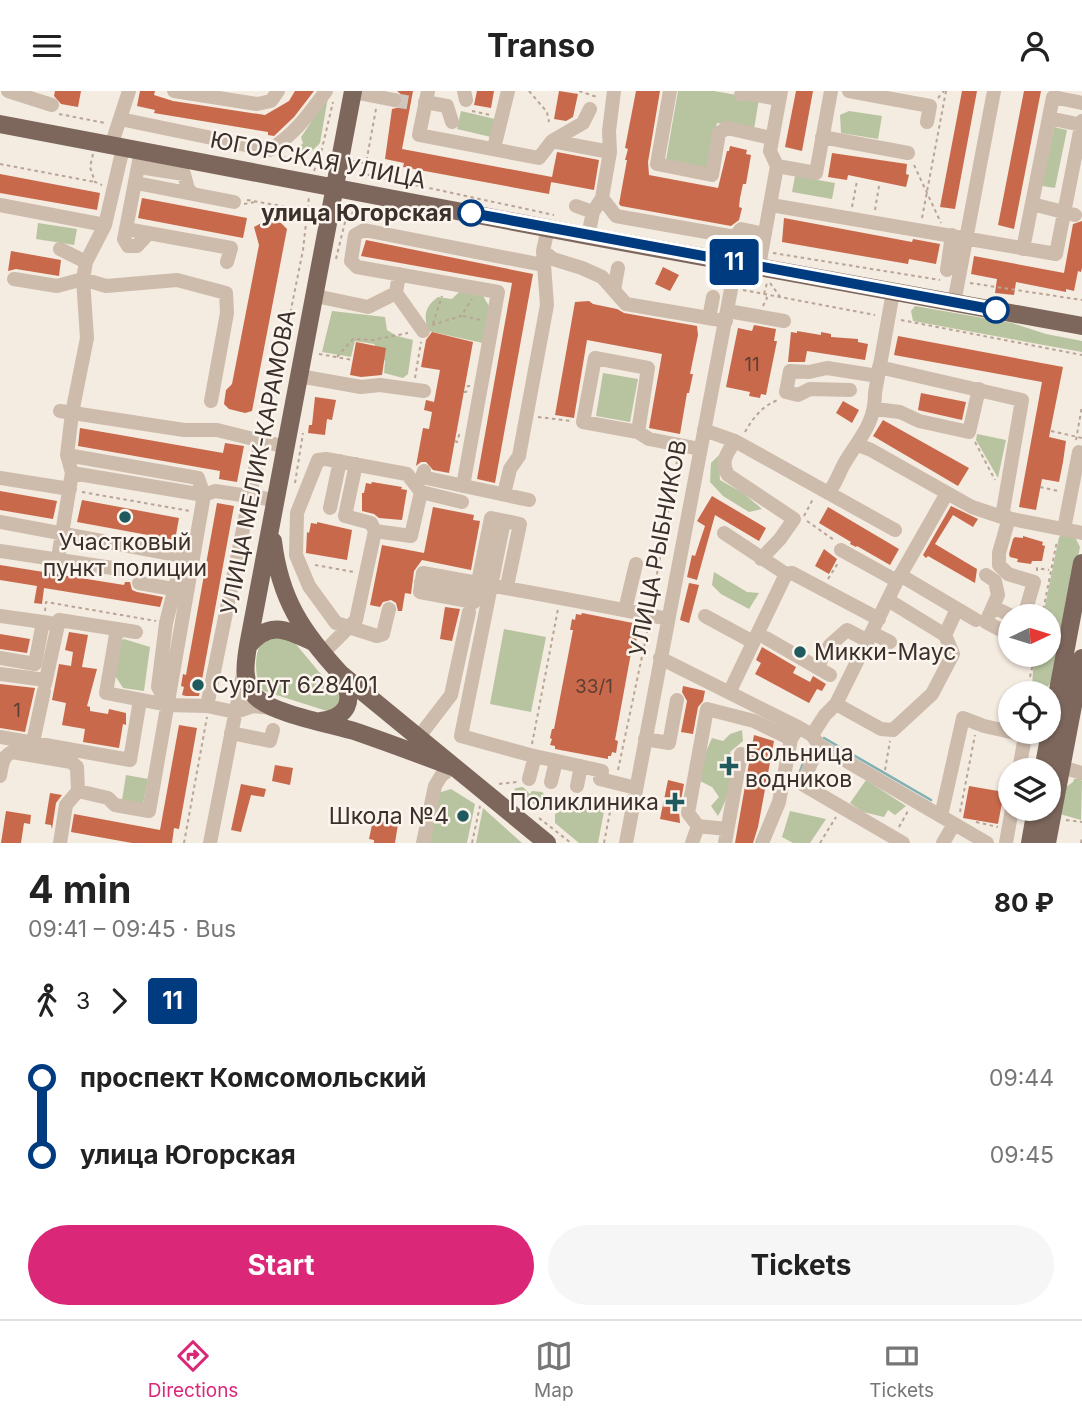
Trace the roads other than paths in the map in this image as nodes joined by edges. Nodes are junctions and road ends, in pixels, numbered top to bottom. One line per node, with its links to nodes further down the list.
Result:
1 (129, 91): 22 (street)
2 (174, 91): 3 (street)
3 (278, 91)
4 (326, 91): 22 (street)
5 (353, 91): 15 (street); 37 (main road, УЛИЦА МЕЛИК-КАРАМОВА)
6 (508, 91): 31 (street)
7 (670, 91): 28 (street)
8 (831, 91): 27 (street)
9 (849, 91): 23 (street)
10 (994, 91): 52 (street)
11 (14, 92): 20 (street)
12 (614, 95): 32 (street)
13 (741, 95): 14 (street)
14 (779, 98): 18 (street); 28 (street)
15 (394, 100)
16 (422, 100): 24 (street); 31 (street)
17 (593, 103): 29 (street)
18 (760, 103)
19 (1082, 103): 21 (street)
20 (52, 104)
21 (1049, 118): 25 (street); 41 (street)
22 (120, 119): 30 (street)
23 (927, 122)
24 (452, 123)
25 (1082, 123): 46 (street)
26 (0, 124): 30 (main road, ЮГОРСКАЯ УЛИЦА)
27 (822, 137): 33 (street); 35 (street)
28 (771, 138): 35 (street)
29 (552, 141): 31 (street); 32 (street)
30 (110, 145): 34 (main road, ЮГОРСКАЯ УЛИЦА); 47 (street)
31 (494, 148)
32 (610, 152): 39 (street)
33 (908, 153)
34 (140, 159): 36 (street); 37 (main road, ЮГОРСКАЯ УЛИЦА); 38 (street)
35 (777, 166): 43 (street)
36 (136, 183): 38 (street); 57 (street)
37 (335, 187): 48 (main road, ЮГОРСКАЯ УЛИЦА); 68 (main road, УЛИЦА МЕЛИК-КАРАМОВА)
38 (192, 193): 40 (street)
39 (601, 198): 45 (street); 49 (street)
40 (238, 201)
41 (1032, 204): 46 (street); 54 (street)
42 (0, 205): 47 (street)
43 (771, 205): 49 (street); 50 (street)
44 (576, 206): 45 (street)
45 (593, 212): 51 (street)
46 (1070, 214): 54 (street)
47 (105, 225): 56 (street)
48 (548, 228): 51 (main road, ЮГОРСКАЯ УЛИЦА); 55 (street)
49 (765, 234): 61 (street)
50 (949, 234): 52 (street); 60 (street)
51 (588, 236): 58 (main road, ЮГОРСКАЯ УЛИЦА)
52 (967, 240): 54 (street); 70 (street)
53 (60, 249): 56 (street)
54 (1023, 249)
55 (544, 256): 62 (street); 65 (street); 98 (street)
56 (86, 262): 64 (street)
57 (227, 263)
58 (736, 263): 61 (main road, ЮГОРСКАЯ УЛИЦА); 71 (street, УЛИЦА РЫБНИКОВ)
59 (618, 268): 65 (street)
60 (947, 270)
61 (763, 273): 66 (main road, ЮГОРСКАЯ УЛИЦА)
62 (399, 274): 67 (street); 98 (street)
63 (13, 279): 64 (street)
64 (83, 279): 81 (street); 83 (street)
65 (614, 290): 72 (street)
66 (893, 292): 70 (main road, ЮГОРСКАЯ УЛИЦА); 76 (street)
67 (396, 293): 68 (street); 75 (street)
68 (316, 296): 77 (main road, УЛИЦА МЕЛИК-КАРАМОВА)
69 (713, 297): 72 (street)
70 (954, 303): 74 (main road, ЮГОРСКАЯ УЛИЦА)
71 (727, 316): 72 (street); 73 (street); 84 (street, УЛИЦА РЫБНИКОВ)
72 (709, 318)
73 (784, 321)
74 (1082, 326)
75 (428, 328)
76 (879, 372): 79 (street); 80 (street); 82 (street)
77 (299, 376): 78 (street); 90 (main road, УЛИЦА МЕЛИК-КАРАМОВА)
78 (417, 386)
79 (979, 389): 82 (street); 108 (street)
80 (850, 390)
81 (211, 401)
82 (875, 409): 88 (street)
83 (66, 412): 86 (street); 92 (street)
84 (705, 430): 87 (street); 91 (street, УЛИЦА РЫБНИКОВ)
85 (638, 432): 85 (street); 91 (street)
86 (263, 441): 90 (street); 104 (street)
87 (736, 442): 100 (street); 121 (street)
88 (858, 445): 100 (street); 102 (street)
89 (1081, 445): 111 (street)
90 (286, 447): 105 (main road, УЛИЦА МЕЛИК-КАРАМОВА)
91 (700, 449): 143 (street, УЛИЦА РЫБНИКОВ)
92 (67, 456): 95 (street); 103 (street)
93 (340, 461): 94 (street); 107 (street); 148 (street)
94 (356, 464): 101 (street); 113 (street)
95 (72, 473): 99 (street); 103 (street)
96 (433, 475): 98 (street)
97 (0, 478): 99 (street)
98 (463, 486)
99 (70, 489): 114 (street)
100 (823, 491): 112 (street)
101 (421, 492): 106 (street); 113 (street)
102 (947, 493): 108 (street); 127 (street)
103 (204, 495): 104 (street); 120 (street)
104 (249, 496): 105 (street); 174 (street)
105 (275, 500): 110 (main road, УЛИЦА МЕЛИК-КАРАМОВА)
106 (462, 502)
107 (330, 508)
108 (1005, 518): 111 (street); 134 (street)
109 (0, 522): 114 (street)
110 (271, 524): 156 (main road, УЛИЦА МЕЛИК-КАРАМОВА); 157 (main road)
111 (1064, 529): 116 (street)
112 (895, 530)
113 (375, 531): 148 (street)
114 (62, 532): 119 (street); 120 (street)
115 (724, 533): 121 (street)
116 (1082, 533)
117 (0, 551): 119 (street)
118 (842, 551): 127 (street)
119 (58, 558): 124 (street)
120 (193, 558): 132 (street); 173 (street)
121 (761, 559): 125 (street)
122 (1082, 563): 166 (main road)
123 (636, 564): 139 (street)
124 (119, 569)
125 (786, 574): 144 (street); 154 (street)
126 (986, 575): 135 (street)
127 (898, 578): 133 (street); 137 (street)
128 (421, 582): 131 (street)
129 (139, 583): 132 (street)
130 (507, 586): 131 (street); 131 (street); 139 (street)
131 (483, 588): 188 (street)
132 (173, 589): 173 (street)
133 (888, 600): 144 (street); 152 (street)
134 (1028, 604)
135 (993, 607): 138 (street); 149 (street)
136 (388, 609): 148 (street)
137 (957, 609): 146 (street); 152 (street)
138 (998, 609)
139 (625, 610): 143 (street)
140 (469, 612): 183 (street)
141 (0, 616): 147 (street)
142 (705, 617): 154 (street)
143 (668, 619): 159 (street, УЛИЦА РЫБНИКОВ)
144 (879, 619): 153 (street)
145 (59, 620): 147 (street); 150 (street); 168 (street)
146 (976, 620)
147 (43, 622): 158 (street)
148 (349, 628): 157 (street)
149 (998, 628)
150 (117, 629): 151 (street); 170 (street)
151 (136, 632)
152 (945, 635): 172 (street)
153 (870, 637): 155 (street); 162 (street); 172 (street)
154 (759, 640): 162 (street); 169 (street)
155 (890, 642)
156 (248, 646): 157 (main road); 161 (main road, УЛИЦА МЕЛИК-КАРАМОВА)
157 (317, 648): 164 (main road)
158 (0, 658)
159 (660, 658): 169 (street); 184 (street, УЛИЦА РЫБНИКОВ)
160 (1082, 658): 167 (main road)
161 (244, 666): 175 (main road); 176 (street, УЛИЦА МЕЛИК-КАРАМОВА)
162 (817, 667): 165 (street)
163 (0, 674): 168 (street)
164 (341, 674): 177 (main road); 183 (main road)
165 (830, 675)
166 (1054, 681)
167 (1061, 683)
168 (45, 685): 186 (street)
169 (730, 691): 181 (street)
170 (140, 700): 173 (street); 186 (street)
171 (677, 700): 184 (street)
172 (835, 704): 185 (street)
173 (168, 705): 174 (street); 199 (street)
174 (207, 706): 176 (street)
175 (274, 708): 176 (street); 177 (main road)
176 (235, 712): 180 (street, УЛИЦА МЕЛИК-КАРАМОВА)
177 (321, 721): 191 (main road)
178 (273, 730): 180 (street)
179 (998, 732): 200 (street)
180 (231, 733): 208 (street, УЛИЦА МЕЛИК-КАРАМОВА)
181 (795, 733): 185 (street); 204 (street); 213 (street)
182 (0, 737): 186 (street)
183 (418, 738): 191 (main road)
184 (645, 739): 198 (street, УЛИЦА РЫБНИКОВ)
185 (816, 740): 200 (street); 206 (street)
186 (33, 742)
187 (741, 754): 205 (street)
188 (532, 756): 189 (street); 195 (street)
189 (556, 761): 190 (street); 196 (street)
190 (581, 766): 197 (street); 198 (street)
191 (453, 767): 209 (street); 210 (main road)
192 (1061, 770): 193 (street)
193 (1082, 773)
194 (0, 776): 199 (street)
195 (530, 779)
196 (551, 782)
197 (577, 786)
198 (636, 788): 211 (street, УЛИЦА РЫБНИКОВ)
199 (78, 791): 207 (street)
200 (951, 819): 214 (street); 215 (street)
201 (1010, 821): 216 (street)
202 (1034, 821): 217 (main road)
203 (1048, 821): 218 (main road)
204 (698, 826): 205 (street); 212 (street)
205 (726, 836)
206 (898, 840)
207 (62, 843)
208 (211, 843)
209 (424, 843)
210 (547, 843)
211 (626, 843)
212 (692, 843)
213 (762, 843)
214 (943, 843)
215 (987, 843)
216 (1006, 843)
217 (1030, 843)
218 (1047, 843)

